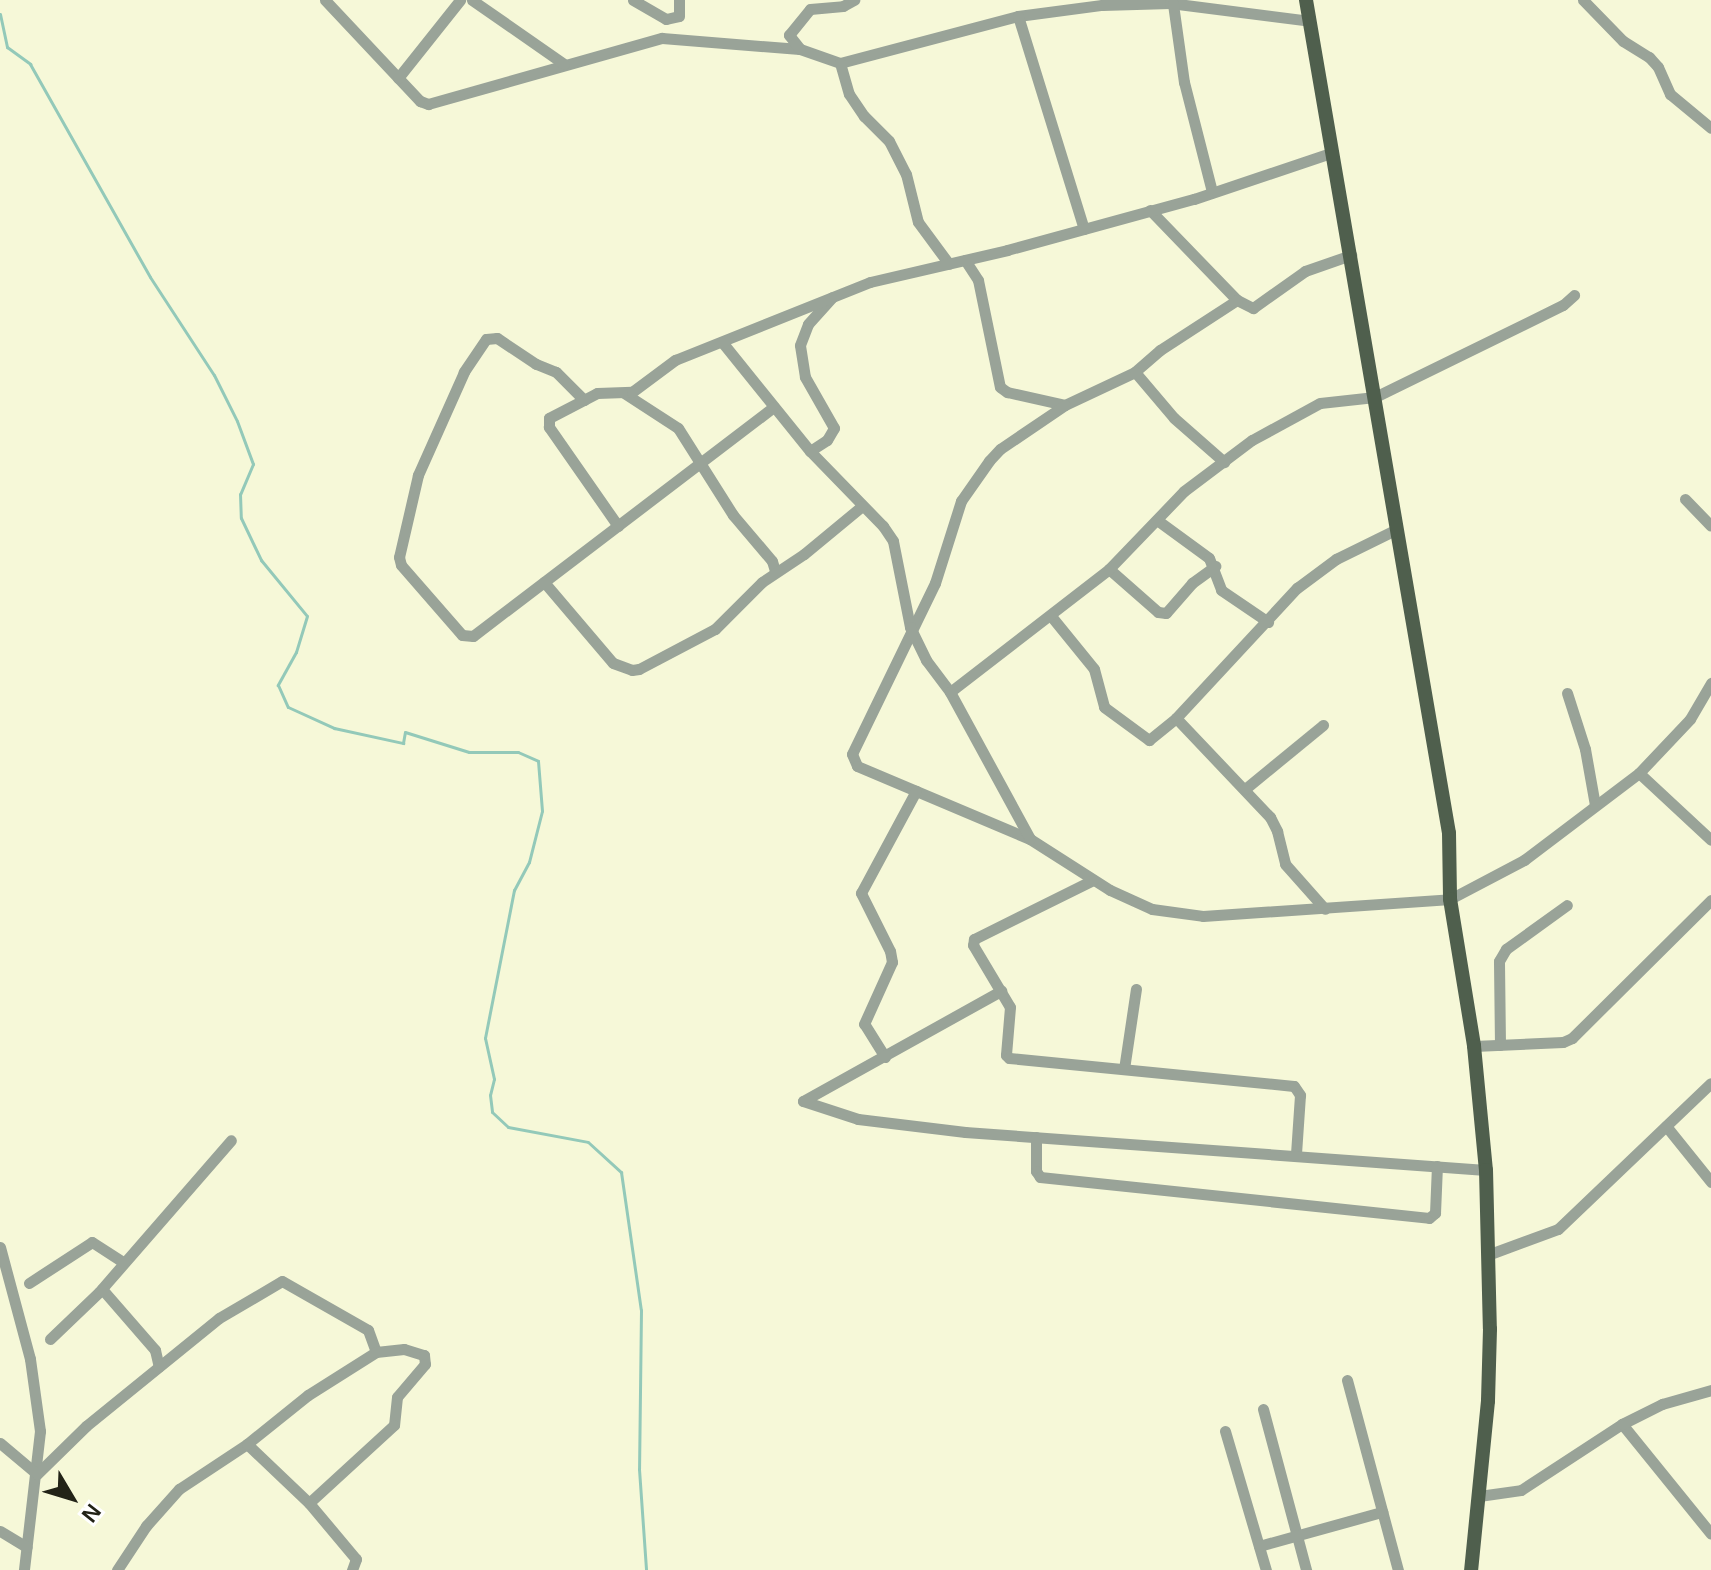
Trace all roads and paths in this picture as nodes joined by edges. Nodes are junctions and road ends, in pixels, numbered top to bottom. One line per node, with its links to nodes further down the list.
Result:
1 (325, 0): 15 (street)
2 (460, 0): 15 (street)
3 (472, 0): 14 (street)
4 (633, 0): 5 (street)
5 (679, 0)
6 (854, 0): 12 (street)
7 (1306, 0): 11 (main road)
8 (1583, 0): 16 (street)
9 (1168, 2): 10 (street); 11 (street); 18 (street)
10 (1018, 16): 13 (street); 20 (street)
11 (1310, 21): 17 (main road)
12 (800, 49): 13 (street); 14 (street)
13 (840, 63): 24 (street)
14 (564, 64): 15 (street)
15 (398, 78)
16 (1711, 128)
17 (1331, 153): 18 (street); 22 (main road)
18 (1212, 192): 19 (street)
19 (1150, 210): 20 (street); 28 (street)
20 (1084, 229): 21 (street)
21 (985, 255): 23 (street); 25 (street)
22 (1351, 255): 28 (street); 32 (main road)
23 (965, 260): 24 (street); 25 (street)
24 (949, 264): 26 (street)
25 (978, 280): 34 (street)
26 (835, 294): 29 (street); 36 (street)
27 (1574, 295): 32 (street)
28 (1237, 300): 30 (street)
29 (722, 342): 31 (street); 35 (street)
30 (1135, 372): 34 (street); 38 (street)
31 (624, 393): 33 (street); 37 (street)
32 (1375, 397): 38 (street); 44 (main road)
33 (584, 400): 42 (street); 48 (street)
34 (1065, 405): 51 (street)
35 (774, 407): 36 (street); 37 (street)
36 (810, 451): 40 (street)
37 (699, 462): 42 (street); 47 (street)
38 (1224, 462): 41 (street)
39 (1685, 499): 43 (street)
40 (862, 506): 47 (street); 51 (street)
41 (1157, 520): 45 (street); 46 (street)
42 (618, 526): 48 (street)
43 (1711, 526)
44 (1397, 529): 50 (street); 64 (main road)
45 (1215, 566): 46 (street); 50 (street)
46 (1109, 569): 49 (street)
47 (775, 571): 48 (street)
48 (544, 582)
49 (1051, 616): 53 (street); 55 (street)
50 (1268, 622): 55 (street)
51 (910, 627): 53 (street); 59 (street)
52 (1711, 683): 57 (street)
53 (950, 692): 61 (street)
54 (1567, 693): 60 (street)
55 (1176, 718): 58 (street)
56 (1323, 725): 58 (street)
57 (1639, 773): 60 (street); 62 (street)
58 (1245, 789): 67 (street)
59 (916, 791): 61 (street); 72 (street)
60 (1595, 805): 64 (street)
61 (1030, 839): 63 (street)
62 (1711, 840)
63 (1093, 880): 67 (street); 69 (street)
64 (1450, 899): 67 (street); 71 (main road)
65 (1711, 900): 70 (street)
66 (1567, 905): 70 (street)
67 (1325, 909)
68 (1136, 989): 73 (street)
69 (1001, 991): 72 (street); 73 (street)
70 (1500, 1045): 71 (street)
71 (1474, 1046): 80 (main road)
72 (885, 1057): 76 (street)
73 (1124, 1069): 78 (street)
74 (1711, 1083): 75 (street)
75 (1666, 1126): 81 (street); 83 (street)
76 (1036, 1137): 78 (street); 79 (street)
77 (231, 1140): 84 (street)
78 (1296, 1154): 79 (street)
79 (1437, 1166): 80 (street)
80 (1486, 1170): 83 (main road)
81 (1711, 1182)
82 (0, 1247): 97 (street)
83 (1490, 1254): 98 (main road)
84 (124, 1263): 85 (street); 86 (street)
85 (29, 1283)
86 (102, 1289): 87 (street); 89 (street)
87 (50, 1339)
88 (376, 1352): 89 (street); 96 (street); 99 (street)
89 (159, 1367): 97 (street)
90 (1347, 1380): 100 (street)
91 (1711, 1390): 93 (street)
92 (1263, 1409): 103 (street)
93 (1622, 1424): 98 (street); 102 (street)
94 (1225, 1431): 104 (street)
95 (0, 1443): 97 (street)
96 (247, 1444): 99 (street); 107 (street)
97 (37, 1474): 105 (street)
98 (1479, 1496): 112 (main road)
99 (309, 1503): 108 (street)
100 (1382, 1512): 103 (street); 111 (street)
101 (0, 1531): 105 (street)
102 (1711, 1534)
103 (1297, 1535): 104 (street); 110 (street)
104 (1259, 1546): 109 (street)
105 (27, 1547): 106 (street)
106 (24, 1570)
107 (117, 1570)
108 (352, 1570)
109 (1266, 1570)
110 (1306, 1570)
111 (1398, 1570)
112 (1471, 1570)

